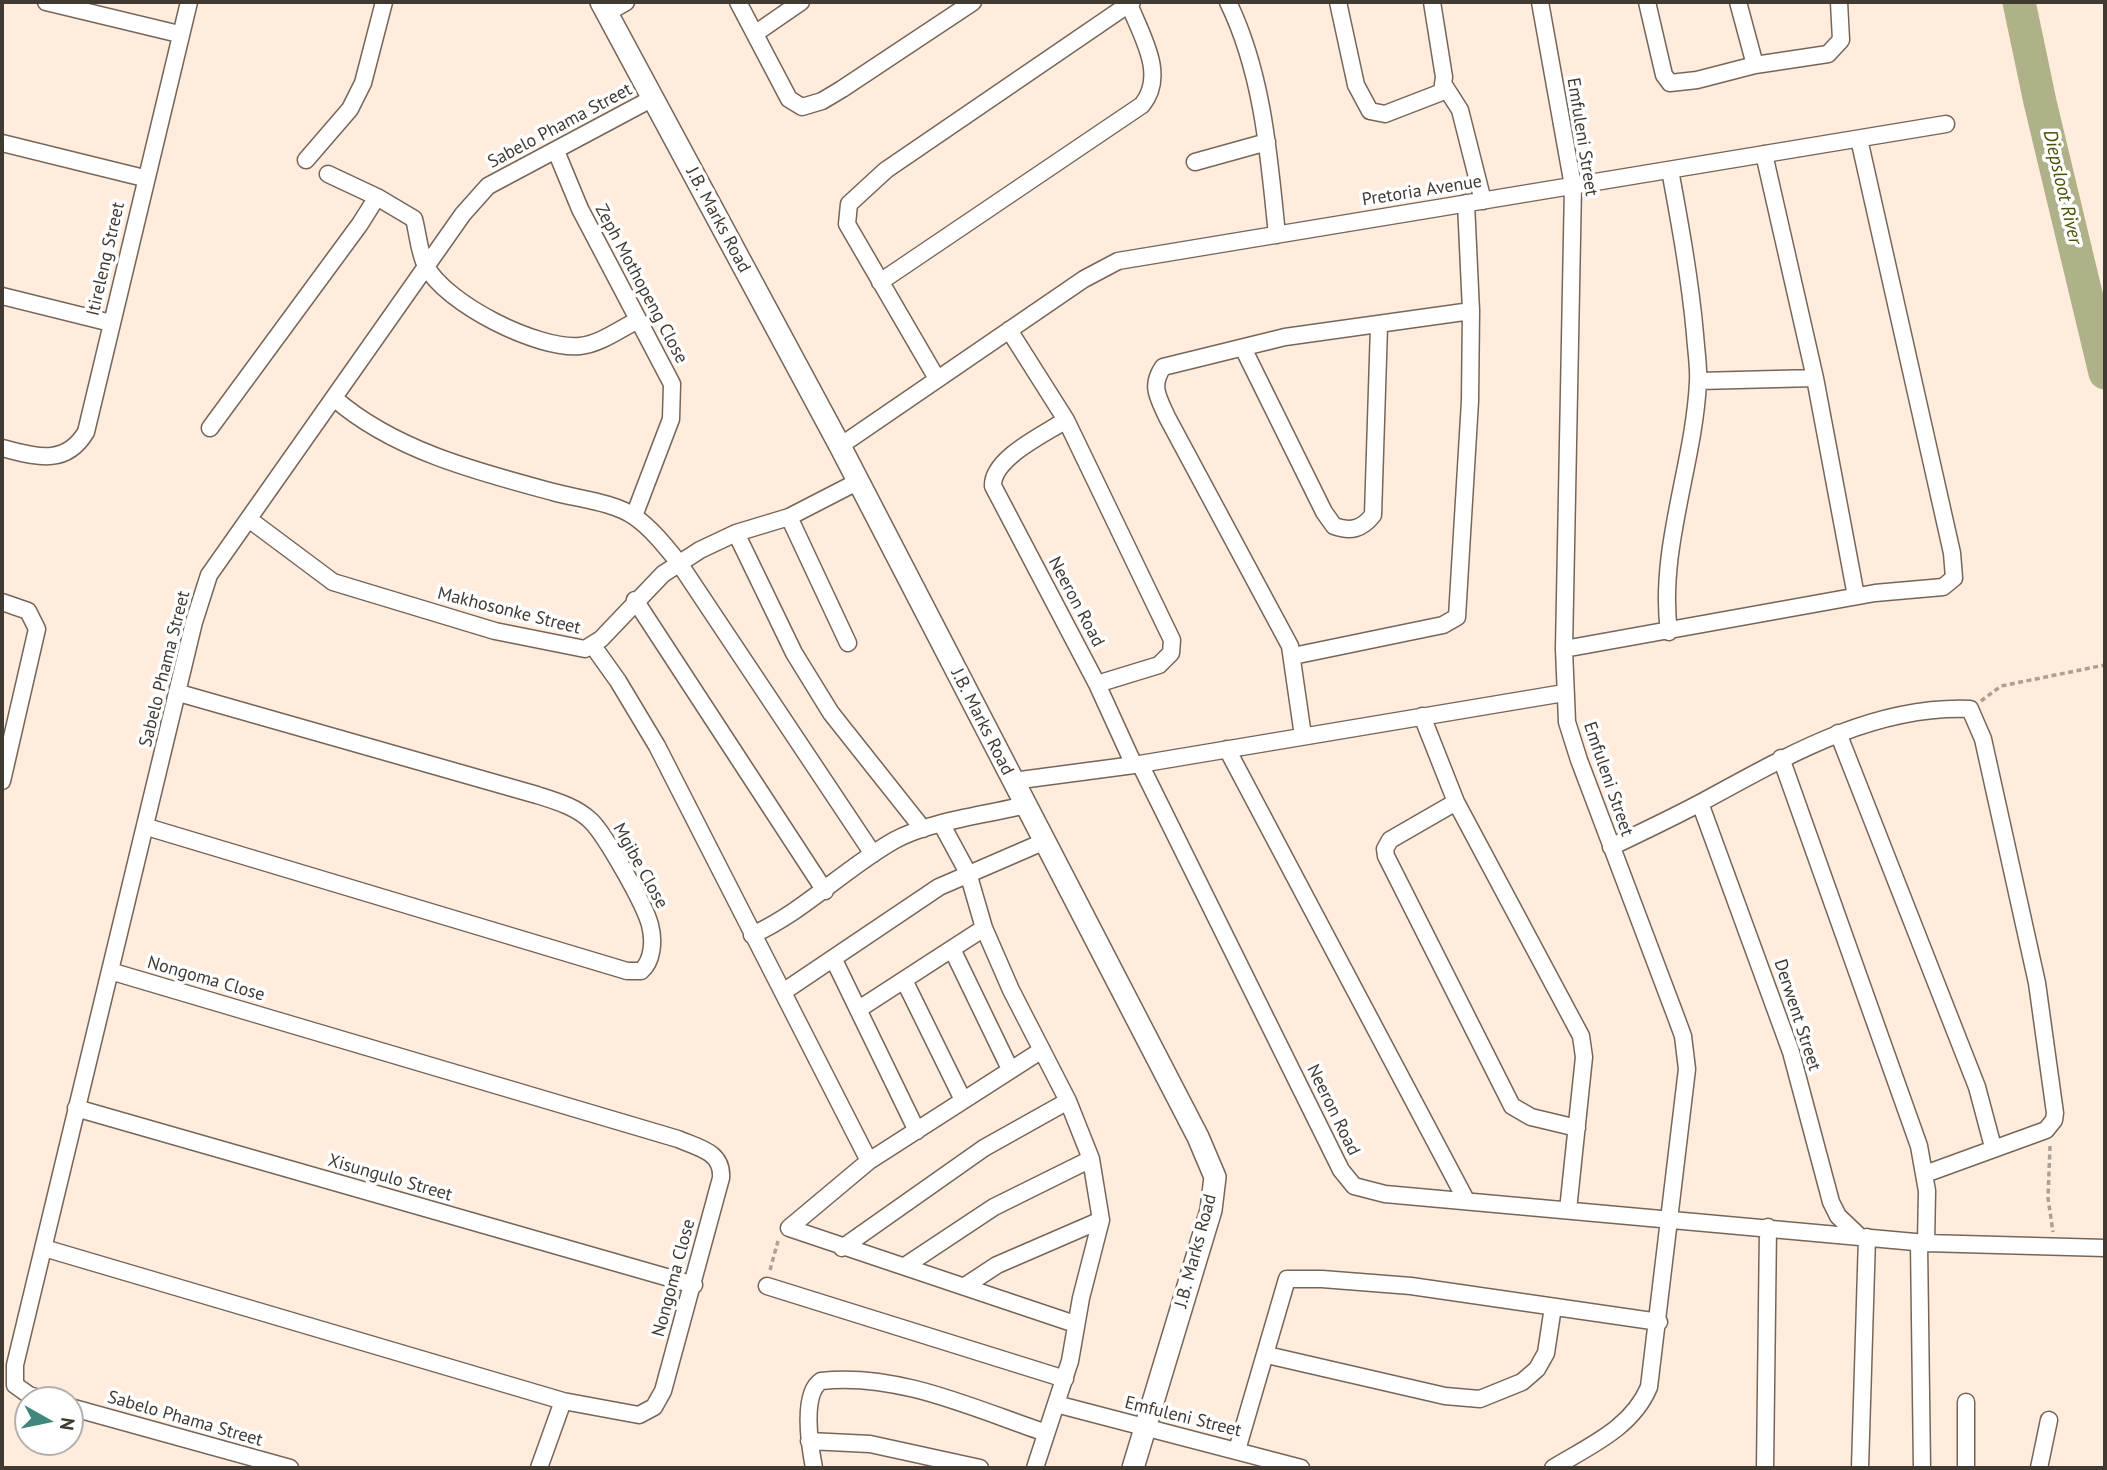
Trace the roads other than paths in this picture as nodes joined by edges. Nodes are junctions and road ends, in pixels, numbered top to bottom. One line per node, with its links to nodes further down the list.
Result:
1 (46, 2): 18 (street)
2 (188, 2): 18 (street, Itireleng Street)
3 (384, 2): 28 (street)
4 (626, 2): 16 (street)
5 (738, 2): 17 (street)
6 (801, 2): 17 (street)
7 (973, 2): 17 (street)
8 (1228, 2): 24 (street)
9 (1338, 2): 20 (street)
10 (1432, 2): 20 (street)
11 (1540, 2): 33 (street, Emfuleni Street)
12 (1647, 2): 19 (street)
13 (1738, 2): 19 (street)
14 (1839, 2): 19 (street)
15 (1130, 3): 39 (street); 39 (street)
16 (604, 7): 21 (street, J.B. Marks Road)
17 (756, 33)
18 (179, 34): 32 (street, Itireleng Street)
19 (1755, 65)
20 (1444, 85): 35 (street)
21 (653, 98): 26 (street, Sabelo Phama Street); 53 (street, J.B. Marks Road)
22 (1946, 124): 23 (street, Pretoria Avenue)
23 (1859, 139): 27 (street, Pretoria Avenue); 61 (street)
24 (1267, 142): 29 (street); 37 (street)
25 (2, 143): 32 (street)
26 (556, 151): 38 (street, Sabelo Phama Street); 42 (street, Zeph Mothopeng Close)
27 (1764, 154): 30 (street, Pretoria Avenue); 48 (street)
28 (306, 160)
29 (1195, 162)
30 (1670, 170): 33 (street, Pretoria Avenue); 49 (street)
31 (328, 174): 34 (street)
32 (144, 178): 43 (street, Itireleng Street)
33 (1573, 186): 35 (street, Pretoria Avenue); 67 (street, Emfuleni Street)
34 (377, 197): 38 (street); 52 (street)
35 (1483, 201): 36 (street, Pretoria Avenue)
36 (1465, 203): 37 (street, Pretoria Avenue); 41 (street)
37 (1277, 235): 45 (street, Pretoria Avenue)
38 (426, 267): 42 (street); 50 (street, Sabelo Phama Street)
39 (880, 282): 47 (street)
40 (2, 296): 43 (street)
41 (1471, 311): 44 (street); 68 (street)
42 (638, 320): 56 (street, Zeph Mothopeng Close)
43 (111, 323): 54 (street, Itireleng Street)
44 (1379, 326): 46 (street); 46 (street)
45 (1009, 330): 47 (street, Pretoria Avenue); 51 (street)
46 (1243, 348): 68 (street)
47 (936, 377): 53 (street, Pretoria Avenue)
48 (1815, 378): 49 (street); 61 (street)
49 (1699, 381): 64 (street)
50 (334, 398): 56 (street); 58 (street, Sabelo Phama Street)
51 (1066, 420): 69 (street, Neeron Road); 69 (street)
52 (210, 428)
53 (840, 446): 55 (street, J.B. Marks Road)
54 (2, 448)
55 (857, 482): 57 (street, Makhosonke Street); 79 (street, J.B. Marks Road)
56 (634, 516): 60 (street)
57 (789, 517): 59 (street, Makhosonke Street); 65 (street)
58 (250, 520): 66 (street, Makhosonke Street); 71 (street, Sabelo Phama Street)
59 (736, 533): 60 (street, Makhosonke Street); 85 (street)
60 (679, 564): 62 (street, Makhosonke Street); 88 (street)
61 (1856, 596): 64 (street)
62 (635, 600): 66 (street, Makhosonke Street); 90 (street)
63 (2, 602): 78 (street)
64 (1669, 632): 67 (street)
65 (848, 643)
66 (593, 646): 92 (street)
67 (1564, 649): 70 (street, Emfuleni Street)
68 (1293, 656): 74 (street)
69 (1097, 684): 77 (street, Neeron Road)
70 (1564, 693): 72 (street); 87 (street, Emfuleni Street)
71 (179, 694): 84 (street, Sabelo Phama Street); 84 (street, Mgibe Close)
72 (1422, 716): 74 (street); 80 (street)
73 (1838, 733): 76 (street); 106 (street); 106 (street)
74 (1303, 736): 75 (street)
75 (1227, 749): 77 (street); 110 (street)
76 (1781, 758): 81 (street); 109 (street)
77 (1137, 764): 79 (street); 110 (street, Neeron Road)
78 (2, 781)
79 (1013, 781): 82 (street, J.B. Marks Road)
80 (1456, 802): 104 (street); 104 (street)
81 (1700, 803): 87 (street); 115 (street, Derwent Street)
82 (1025, 806): 83 (street); 86 (street, J.B. Marks Road)
83 (942, 825): 85 (street); 89 (street)
84 (147, 827): 95 (street, Sabelo Phama Street)
85 (923, 829): 88 (street)
86 (1043, 842): 89 (street); 135 (street, J.B. Marks Road)
87 (1612, 847): 112 (street, Emfuleni Street)
88 (873, 854): 90 (street)
89 (968, 873): 91 (street); 94 (street)
90 (825, 891): 92 (street)
91 (984, 928): 93 (street); 99 (street)
92 (752, 935): 97 (street)
93 (952, 949): 96 (street); 100 (street)
94 (834, 960): 97 (street); 98 (street)
95 (110, 971): 103 (street, Sabelo Phama Street); 121 (street, Nongoma Close)
96 (904, 980): 98 (street); 101 (street)
97 (783, 992): 108 (street)
98 (859, 1009): 105 (street)
99 (1042, 1050): 100 (street); 102 (street)
100 (1010, 1069): 101 (street)
101 (963, 1100): 105 (street)
102 (1068, 1101): 107 (street); 118 (street)
103 (76, 1108): 117 (street, Sabelo Phama Street); 121 (street, Xisungulo Street)
104 (1577, 1128): 111 (street)
105 (917, 1131): 108 (street)
106 (1993, 1147): 109 (street)
107 (1091, 1159): 113 (street); 120 (street)
108 (869, 1161): 118 (street)
109 (1925, 1174): 116 (street)
110 (1466, 1200): 111 (street, Neeron Road)
111 (1568, 1210): 112 (street, Neeron Road)
112 (1669, 1219): 114 (street, Neeron Road); 125 (street, Emfuleni Street)
113 (1101, 1220): 123 (street); 126 (street)
114 (1768, 1227): 115 (street, Neeron Road); 147 (street)
115 (1863, 1237): 116 (street, Neeron Road); 148 (street)
116 (1922, 1243): 119 (street, Neeron Road); 149 (street)
117 (44, 1248): 129 (street, Sabelo Phama Street); 130 (street, Nongoma Close)
118 (842, 1248): 120 (street)
119 (2105, 1248)
120 (905, 1266): 123 (street)
121 (694, 1285): 130 (street, Nongoma Close)
122 (767, 1286): 128 (street)
123 (965, 1286): 126 (street)
124 (1553, 1307): 125 (street); 127 (street); 127 (street)
125 (1659, 1322): 139 (street, Emfuleni Street)
126 (1075, 1324): 128 (street)
127 (1267, 1355): 138 (street)
128 (1065, 1379): 132 (street)
129 (16, 1386)
130 (563, 1401): 141 (street)
131 (1966, 1402): 150 (street)
132 (1056, 1405): 135 (street, Emfuleni Street); 136 (street)
133 (84, 1411): 140 (street, Sabelo Phama Street)
134 (2049, 1420): 151 (street)
135 (1145, 1428): 138 (street, Emfuleni Street); 145 (street, J.B. Marks Road)
136 (1046, 1433): 137 (street); 144 (street)
137 (809, 1441): 142 (street); 143 (street)
138 (1237, 1450): 146 (street, Emfuleni Street)
139 (1560, 1466)
140 (290, 1468)
141 (539, 1468)
142 (814, 1468)
143 (980, 1468)
144 (1035, 1468)
145 (1133, 1468)
146 (1301, 1468)
147 (1765, 1468)
148 (1860, 1468)
149 (1922, 1468)
150 (1966, 1468)
151 (2039, 1468)

